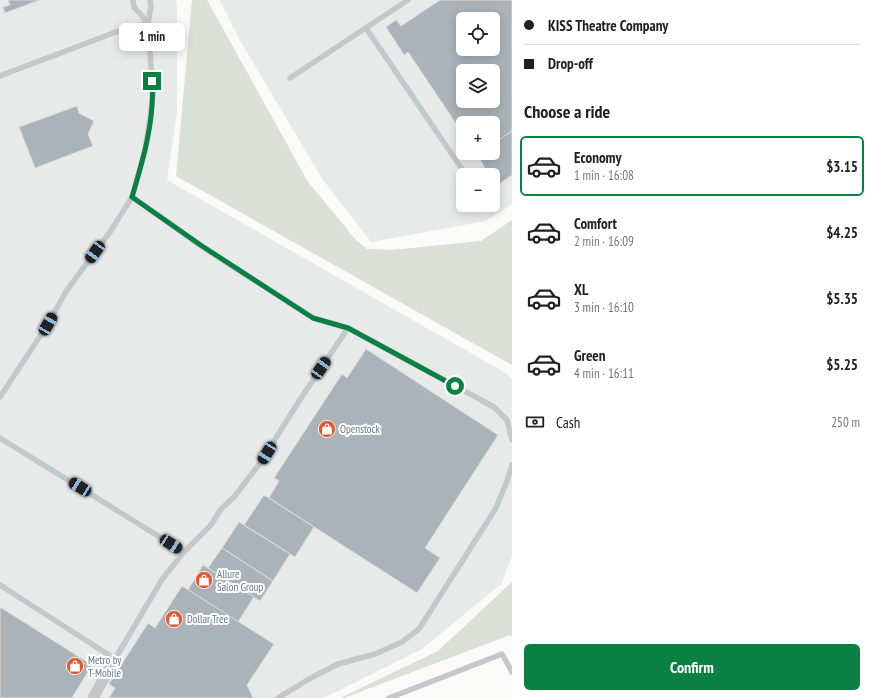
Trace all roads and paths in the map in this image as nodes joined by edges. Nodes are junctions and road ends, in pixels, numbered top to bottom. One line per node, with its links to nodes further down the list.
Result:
1 (133, 0): 4 (lane)
2 (150, 0): 4 (lane)
3 (408, 0): 5 (lane)
4 (148, 23): 6 (lane); 9 (lane)
5 (366, 28): 7 (lane); 8 (lane)
6 (0, 76)
7 (290, 78)
8 (461, 168)
9 (132, 197): 10 (lane); 11 (lane)
10 (348, 328): 13 (lane); 15 (lane)
11 (0, 397)
12 (0, 438): 15 (lane)
13 (512, 440)
14 (512, 465): 20 (lane)
15 (184, 552): 17 (lane)
16 (0, 585): 17 (lane)
17 (115, 659): 19 (street)
18 (512, 672): 21 (lane)
19 (93, 698)
20 (278, 698)
21 (389, 698)

